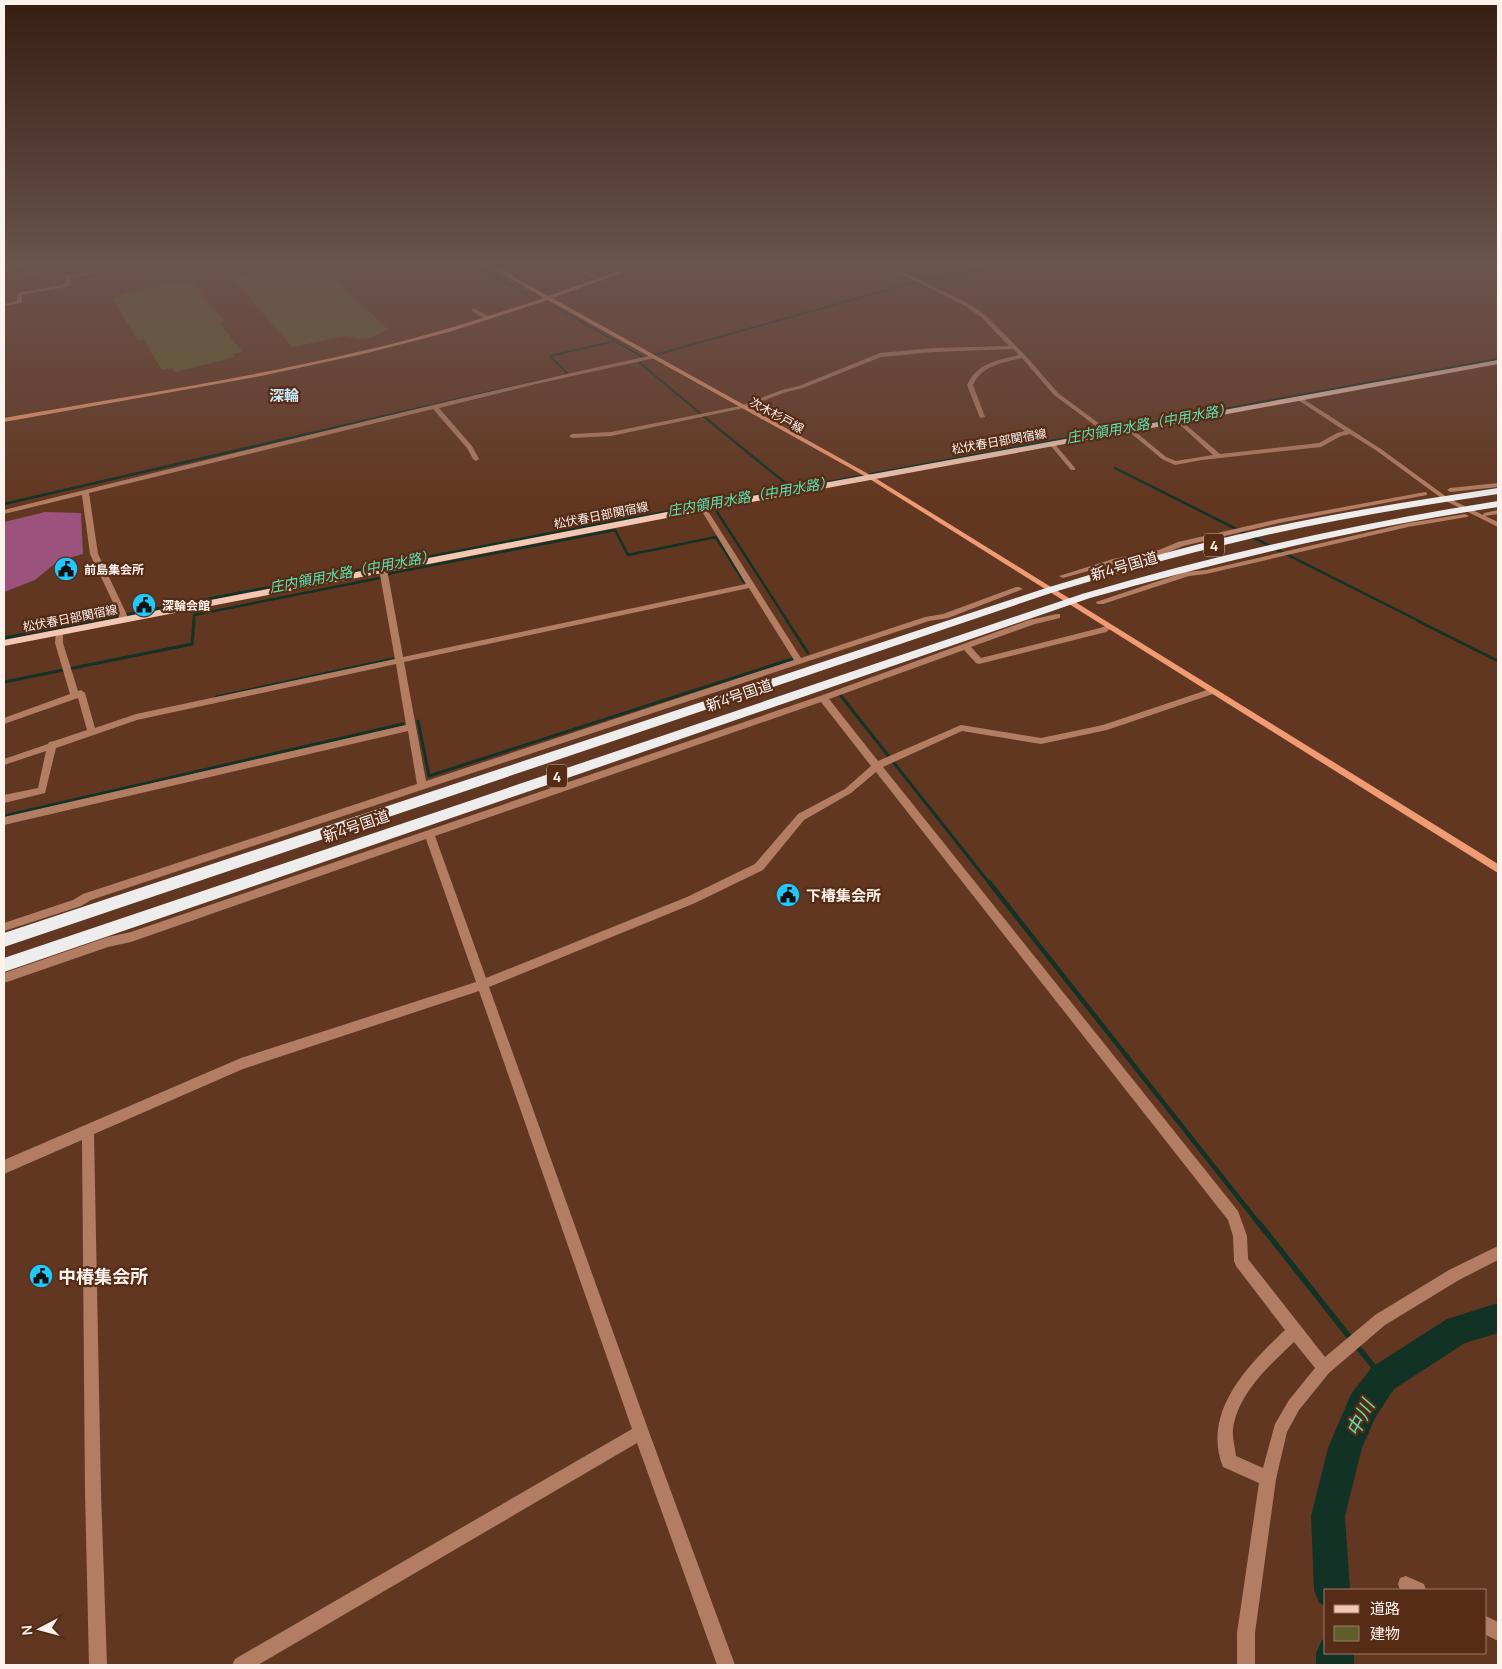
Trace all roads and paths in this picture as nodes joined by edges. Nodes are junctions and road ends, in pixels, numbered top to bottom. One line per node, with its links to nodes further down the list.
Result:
1 (396, 345): 11 (street)
2 (630, 345): 5 (street, 次木杉戸線)
3 (1014, 347): 4 (street); 9 (street)
4 (1023, 356): 10 (street); 15 (street)
5 (653, 358): 8 (street); 9 (street, 次木杉戸線)
6 (1498, 362): 7 (main road, 松伏春日部関宿線)
7 (1300, 399): 12 (main road, 松伏春日部関宿線); 14 (street)
8 (435, 407): 19 (street); 24 (street)
9 (742, 407): 16 (street); 21 (street, 次木杉戸線)
10 (982, 418)
11 (4, 420)
12 (1179, 421): 13 (main road, 松伏春日部関宿線); 18 (street)
13 (1130, 430): 15 (main road, 松伏春日部関宿線); 18 (street)
14 (1351, 432): 18 (street); 26 (street)
15 (1110, 434): 17 (main road, 松伏春日部関宿線)
16 (572, 436)
17 (1052, 444): 20 (street); 21 (main road, 松伏春日部関宿線)
18 (1219, 457)
19 (476, 459)
20 (1072, 469)
21 (870, 477): 29 (main road, 松伏春日部関宿線); 41 (street, 次木杉戸線)
22 (1498, 485): 26 (street)
23 (1498, 491): 26 (highway, 新4号国道 / 4)
24 (86, 492): 30 (street); 46 (street)
25 (1425, 494): 28 (street)
26 (1448, 494): 28 (highway, 新4号国道 / 4); 32 (street)
27 (1498, 504): 32 (highway, 新4号国道 / 4)
28 (1378, 507): 35 (highway, 新4号国道 / 4)
29 (704, 508): 36 (main road, 松伏春日部関宿線); 39 (street)
30 (4, 512)
31 (1498, 512): 33 (street)
32 (1465, 513): 34 (street); 37 (highway, 新4号国道 / 4)
33 (1486, 514)
34 (1498, 525)
35 (1150, 557): 38 (street); 41 (highway, 新4号国道 / 4)
36 (383, 570): 46 (main road, 松伏春日部関宿線); 52 (street)
37 (1175, 574): 42 (highway, 新4号国道 / 4); 43 (street)
38 (1063, 576)
39 (752, 585): 52 (street); 53 (street)
40 (1019, 589): 44 (street)
41 (1050, 590): 42 (street, 次木杉戸線); 44 (highway, 新4号国道 / 4)
42 (1068, 601): 47 (highway, 新4号国道 / 4); 48 (street, 次木杉戸線)
43 (1100, 602)
44 (960, 615): 53 (street); 69 (highway, 新4号国道 / 4)
45 (1057, 616): 47 (street)
46 (122, 620): 49 (main road, 松伏春日部関宿線)
47 (1017, 623): 51 (street); 66 (highway, 新4号国道 / 4)
48 (1109, 626): 51 (street); 54 (street, 次木杉戸線)
49 (59, 633): 50 (main road, 松伏春日部関宿線); 55 (street)
50 (4, 644)
51 (966, 647): 56 (street)
52 (399, 660): 58 (street); 59 (street)
53 (799, 662): 63 (street)
54 (1213, 691): 62 (street); 68 (street, 次木杉戸線)
55 (74, 696): 57 (street); 59 (street)
56 (823, 698): 62 (street); 66 (street)
57 (4, 721)
58 (410, 727): 63 (street); 65 (street)
59 (92, 732): 60 (street)
60 (52, 744): 61 (street); 64 (street)
61 (4, 762)
62 (878, 766): 75 (street); 79 (street)
63 (422, 786): 69 (street)
64 (4, 799)
65 (4, 821)
66 (446, 821): 67 (street); 72 (highway, 新4号国道 / 4)
67 (429, 834): 72 (street); 75 (street)
68 (1498, 869)
69 (43, 921): 70 (street); 71 (highway, 新4号国道 / 4)
70 (4, 927)
71 (4, 940)
72 (86, 943): 73 (highway, 新4号国道 / 4); 74 (street)
73 (4, 966)
74 (4, 978)
75 (482, 985): 76 (street); 81 (street)
76 (88, 1131): 77 (street); 85 (street)
77 (4, 1167)
78 (1497, 1253): 80 (street)
79 (1294, 1332): 80 (street); 82 (street)
80 (1324, 1368): 82 (street)
81 (641, 1432): 86 (street); 87 (street)
82 (1268, 1479): 88 (street)
83 (1487, 1626): 84 (street)
84 (1498, 1632)
85 (98, 1665)
86 (241, 1665)
87 (726, 1665)
88 (1246, 1665)

